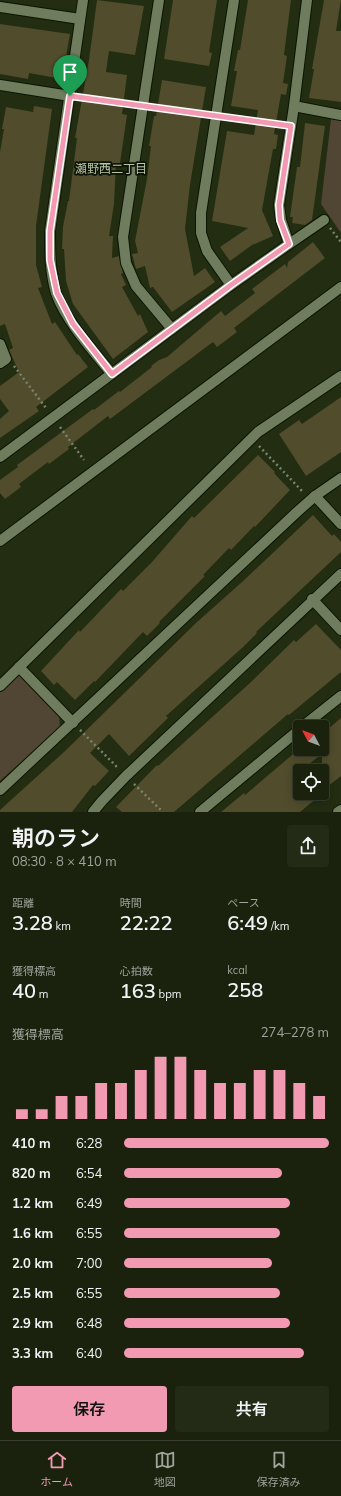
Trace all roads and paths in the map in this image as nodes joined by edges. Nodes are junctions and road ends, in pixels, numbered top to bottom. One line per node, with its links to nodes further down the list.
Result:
1 (83, 0): 6 (street)
2 (159, 0): 9 (street)
3 (234, 0): 12 (street)
4 (307, 0): 10 (street)
5 (0, 7): 6 (street)
6 (80, 19): 8 (street)
7 (0, 85): 8 (street)
8 (70, 96): 9 (path); 22 (street)
9 (142, 106): 12 (path); 19 (street)
10 (294, 106): 11 (street); 13 (street)
11 (341, 115)
12 (216, 116): 13 (path); 17 (street)
13 (291, 126): 16 (street)
14 (324, 220): 15 (path); 16 (street)
15 (341, 242)
16 (289, 244): 17 (street)
17 (231, 285): 19 (street)
18 (341, 287): 32 (street)
19 (172, 329): 22 (street)
20 (0, 344): 21 (street)
21 (3, 361): 24 (path)
22 (112, 374): 27 (street)
23 (341, 376): 26 (street)
24 (49, 413)
25 (57, 423): 28 (path)
26 (252, 439): 30 (path); 36 (street)
27 (0, 457)
28 (84, 460)
29 (341, 478): 30 (street)
30 (313, 498): 31 (street); 40 (street)
31 (341, 524)
32 (0, 541)
33 (341, 574): 34 (street)
34 (312, 599): 35 (street); 42 (street)
35 (341, 630)
36 (19, 667): 37 (street); 40 (street)
37 (0, 686)
38 (341, 696): 39 (street)
39 (311, 720)
40 (73, 723): 42 (path); 43 (street)
41 (293, 735): 47 (street)
42 (126, 776): 45 (street); 46 (path)
43 (0, 790)
44 (341, 810): 48 (street)
45 (93, 812)
46 (163, 812)
47 (200, 812)
48 (338, 812)

